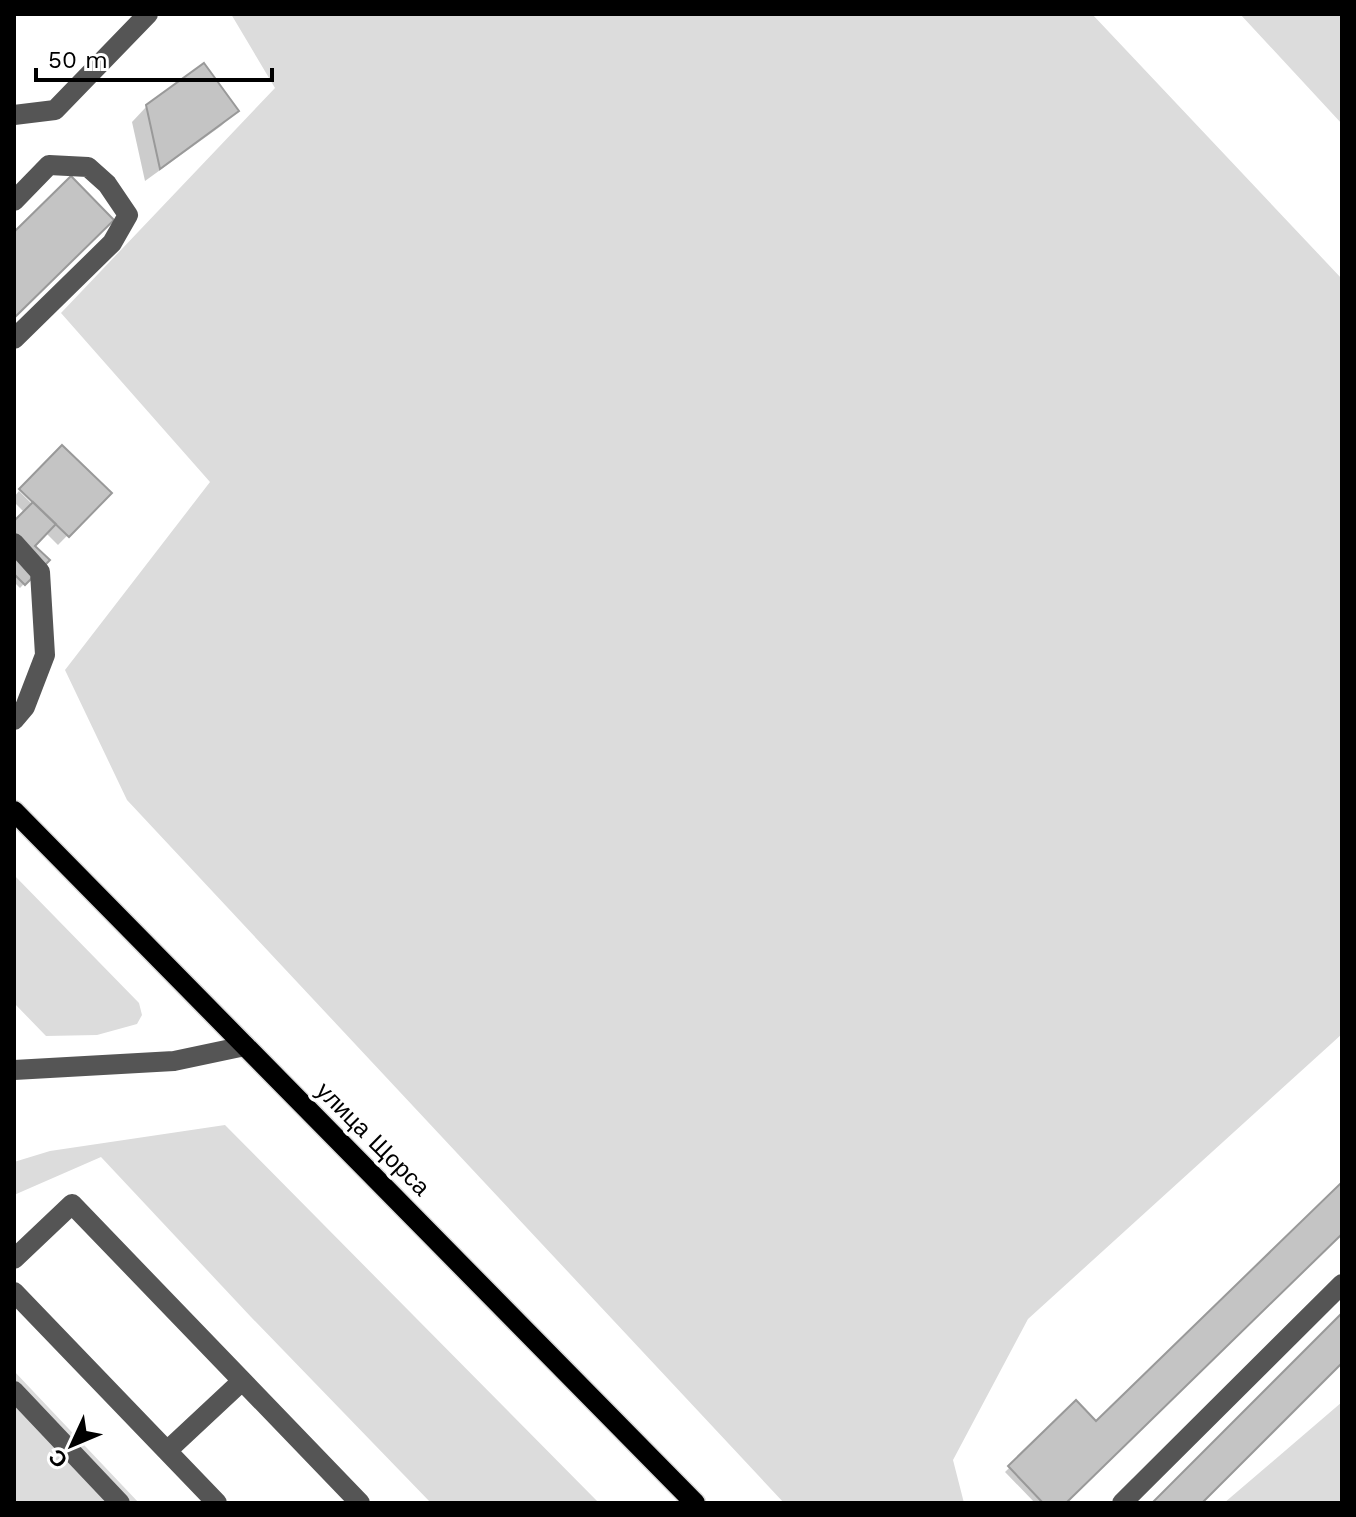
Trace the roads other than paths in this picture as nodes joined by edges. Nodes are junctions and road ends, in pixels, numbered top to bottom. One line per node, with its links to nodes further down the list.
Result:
1 (148, 14): 2 (lane)
2 (14, 115)
3 (14, 201): 4 (lane)
4 (14, 339)
5 (14, 543): 6 (lane)
6 (14, 720)
7 (14, 811): 8 (main road, улица Щорса)
8 (245, 1046): 9 (lane); 19 (main road, улица Щорса)
9 (14, 1070)
10 (14, 1259): 13 (lane)
11 (1342, 1284): 20 (lane)
12 (14, 1292): 15 (lane)
13 (242, 1381): 15 (lane); 18 (lane)
14 (14, 1391): 16 (lane)
15 (167, 1451): 17 (lane)
16 (108, 1499)
17 (217, 1503)
18 (360, 1503)
19 (695, 1503)
20 (1122, 1503)

